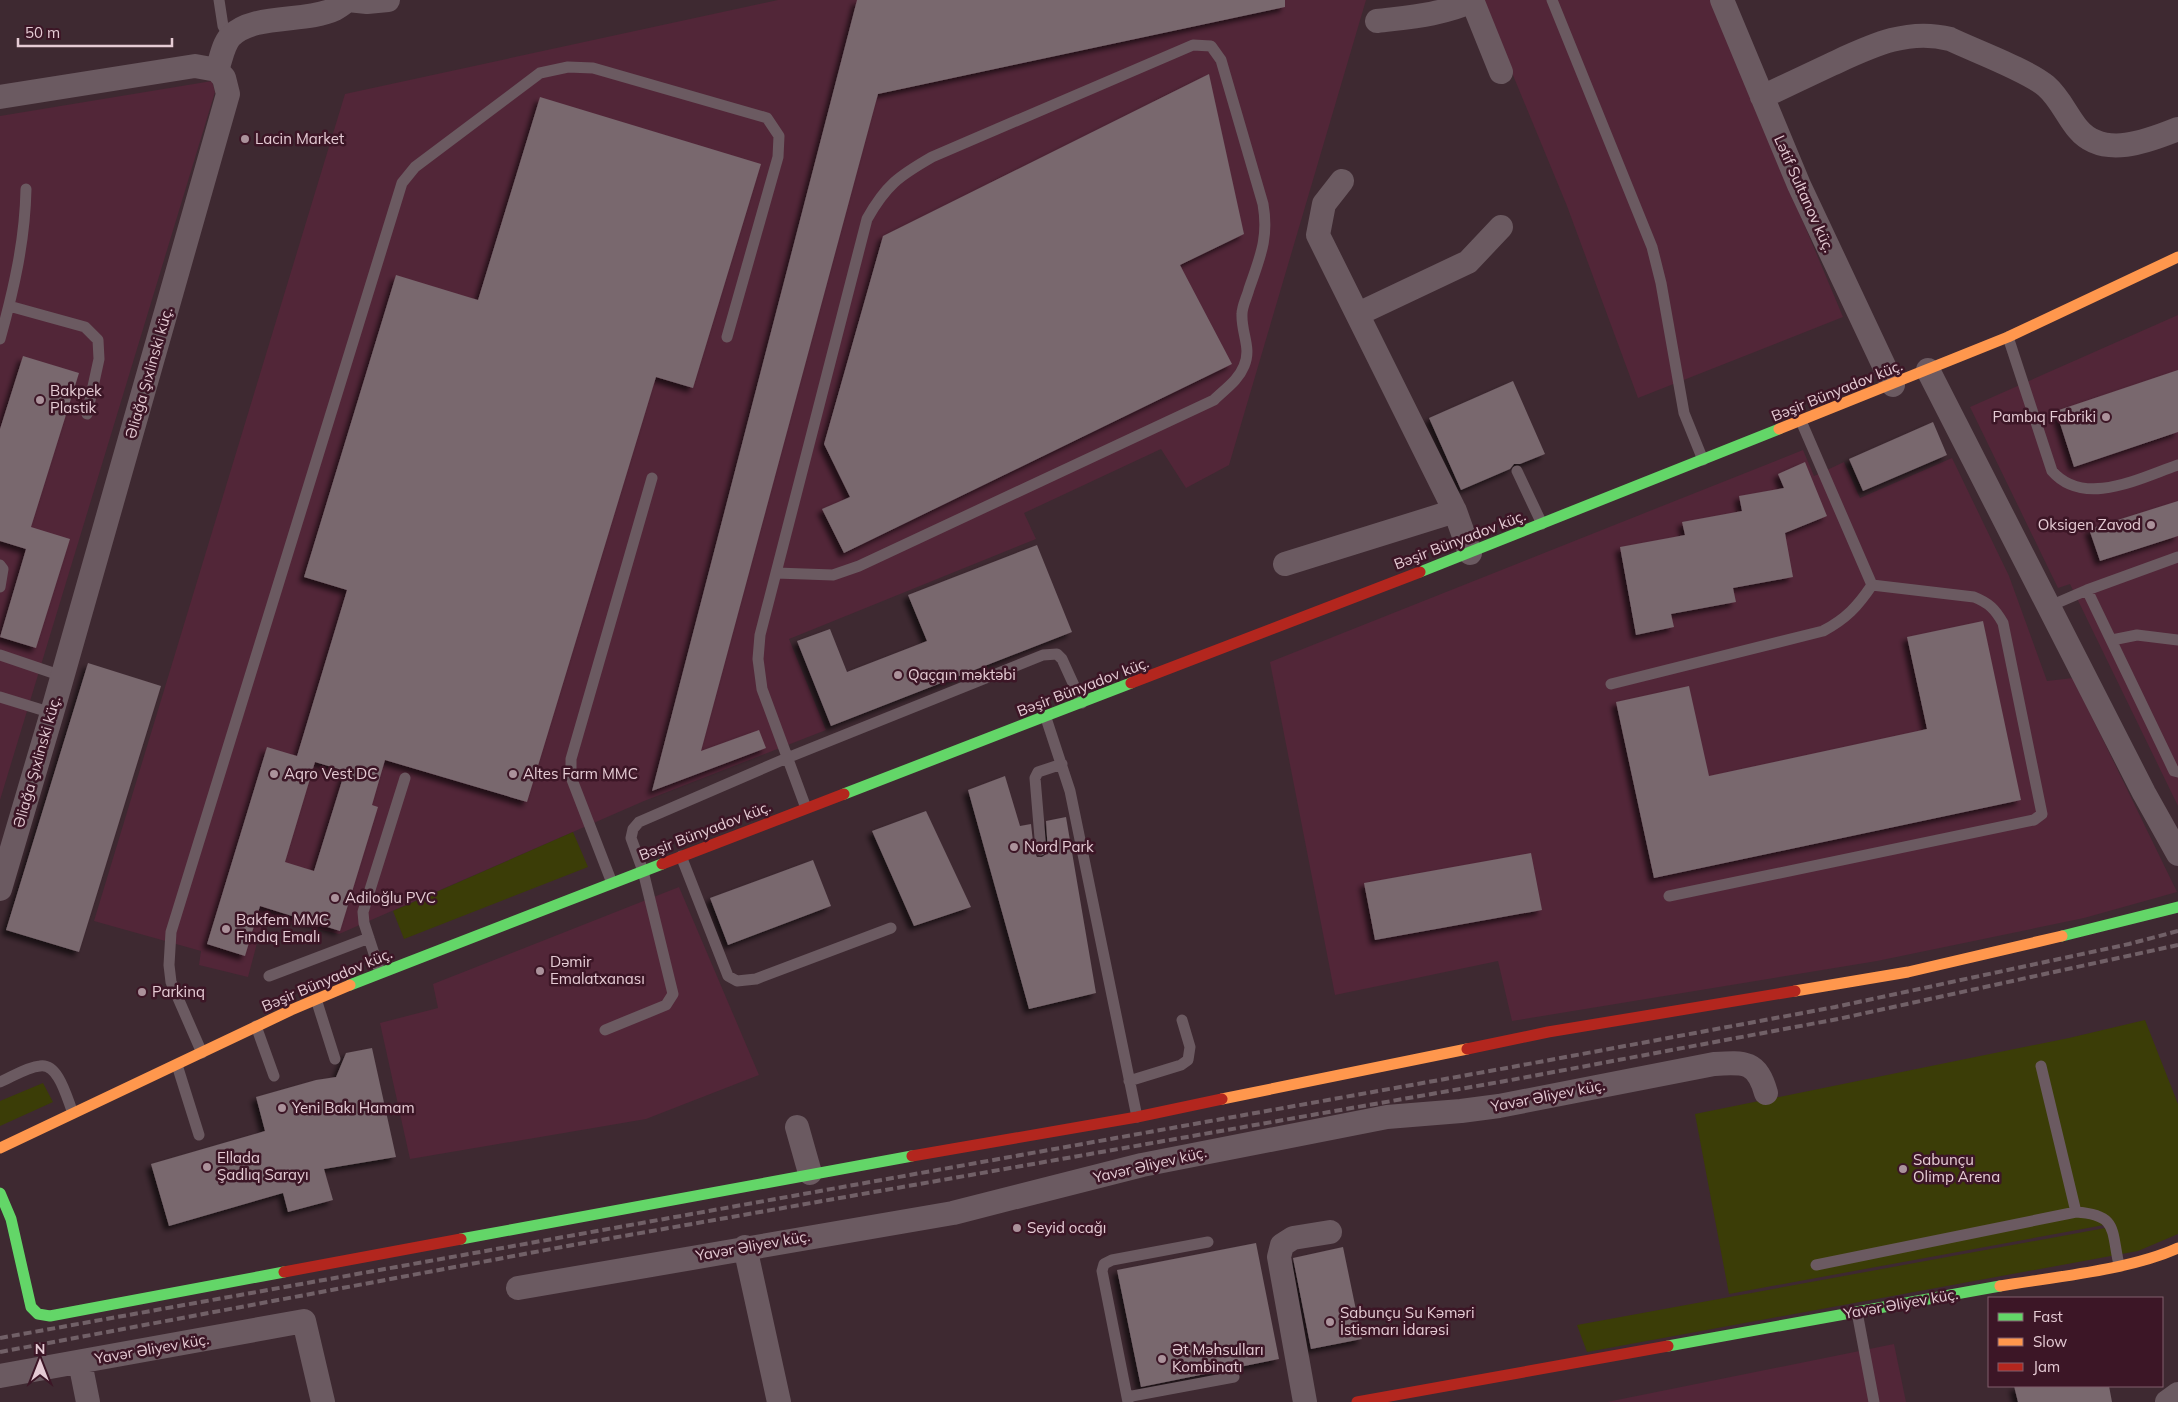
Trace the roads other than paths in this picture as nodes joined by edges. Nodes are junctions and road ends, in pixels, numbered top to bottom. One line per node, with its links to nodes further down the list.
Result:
1 (219, 0): 8 (lane)
2 (348, 0): 3 (street); 8 (street)
3 (388, 0)
4 (1472, 0): 7 (street); 10 (street)
5 (1552, 0): 27 (lane)
6 (1722, 0): 12 (street, Lətif Sultanov küç.)
7 (1377, 21)
8 (230, 38): 9 (street)
9 (217, 70): 11 (street); 45 (street, Əliağa Şıxlinski küç.)
10 (1501, 72)
11 (0, 97)
12 (1762, 97): 13 (street); 24 (street, Lətif Sultanov küç.)
13 (2178, 129)
14 (1342, 181): 19 (street)
15 (26, 188): 18 (lane)
16 (1501, 228): 19 (street)
17 (2178, 257): 21 (street, Bəşir Bünyadov küç.)
18 (10, 306): 22 (lane); 25 (lane)
19 (1358, 314): 31 (street)
20 (727, 337): 72 (lane)
21 (2008, 337): 23 (street, Bəşir Bünyadov küç.); 28 (lane)
22 (0, 339)
23 (1928, 370): 24 (street, Bəşir Bünyadov küç.); 41 (street)
24 (1893, 385): 26 (street, Bəşir Bünyadov küç.)
25 (87, 414)
26 (1800, 421): 27 (street, Bəşir Bünyadov küç.); 38 (lane)
27 (1703, 460): 32 (street, Bəşir Bünyadov küç.)
28 (2178, 465)
29 (1517, 471): 32 (lane)
30 (652, 478): 60 (lane)
31 (1456, 511): 33 (street); 35 (street)
32 (1542, 524): 33 (street, Bəşir Bünyadov küç.)
33 (1470, 553): 48 (street, Bəşir Bünyadov küç.)
34 (2178, 557): 40 (lane)
35 (1285, 564)
36 (0, 565): 39 (lane)
37 (776, 573): 37 (lane); 51 (lane)
38 (1872, 585): 46 (lane); 62 (lane)
39 (0, 587)
40 (2087, 590): 41 (lane); 42 (lane)
41 (2050, 606): 57 (street)
42 (2112, 640): 43 (lane); 53 (lane)
43 (2178, 640)
44 (0, 655): 45 (lane)
45 (62, 676): 49 (street, Əliağa Şıxlinski küç.)
46 (1610, 684)
47 (0, 697): 49 (lane)
48 (1082, 703): 50 (street, Bəşir Bünyadov küç.); 51 (lane)
49 (52, 713): 61 (street, Əliağa Şıxlinski küç.)
50 (1046, 718): 52 (lane); 55 (street, Bəşir Bünyadov küç.)
51 (787, 758): 55 (lane); 59 (lane)
52 (1062, 764): 56 (lane); 77 (lane)
53 (2178, 772)
54 (405, 778): 65 (lane)
55 (806, 808): 58 (street, Bəşir Bünyadov küç.)
56 (1041, 850)
57 (2178, 854)
58 (681, 856): 59 (street, Bəşir Bünyadov küç.); 64 (lane)
59 (643, 871): 60 (street, Bəşir Bünyadov küç.); 71 (lane)
60 (612, 883): 66 (street, Bəşir Bünyadov küç.)
61 (0, 889)
62 (1670, 896)
63 (2178, 907): 81 (street)
64 (891, 928)
65 (369, 938): 66 (lane); 67 (lane)
66 (380, 972): 68 (street, Bəşir Bünyadov küç.)
67 (269, 976)
68 (316, 999): 70 (street, Bəşir Bünyadov küç.); 73 (lane)
69 (1182, 1020): 77 (lane)
70 (256, 1026): 72 (street, Bəşir Bünyadov küç.); 76 (lane)
71 (605, 1030)
72 (202, 1053): 74 (street, Bəşir Bünyadov küç.)
73 (336, 1059)
74 (176, 1065): 80 (street, Bəşir Bünyadov küç.); 83 (lane)
75 (2041, 1066): 87 (lane)
76 (274, 1076)
77 (1129, 1081): 81 (lane)
78 (0, 1082): 80 (lane)
79 (1766, 1093): 90 (street, Yavər Əliyev küç.)
80 (73, 1114): 84 (street, Bəşir Bünyadov küç.)
81 (1136, 1117): 85 (street)
82 (797, 1128): 85 (street)
83 (199, 1135)
84 (0, 1148)
85 (810, 1172): 86 (street)
86 (0, 1193)
87 (2076, 1212): 92 (lane); 93 (lane)
88 (1330, 1232): 104 (street)
89 (1208, 1242): 100 (lane)
90 (745, 1247): 94 (street, Yavər Əliyev küç.); 103 (street)
91 (2178, 1248): 93 (street, Yavər Əliyev küç.)
92 (1816, 1265)
93 (2119, 1265): 95 (street, Yavər Əliyev küç.)
94 (518, 1288)
95 (1857, 1312): 105 (street, Yavər Əliyev küç.); 106 (lane)
96 (80, 1362): 97 (street, Yavər Əliyev küç.); 101 (street); 102 (street, Yavər Əliyev küç.)
97 (0, 1376)
98 (1234, 1378): 100 (lane)
99 (2178, 1394): 107 (street)
100 (1128, 1400)
101 (88, 1402)
102 (323, 1402)
103 (779, 1402)
104 (1305, 1402)
105 (1357, 1402)
106 (1874, 1402)
107 (2167, 1402)

